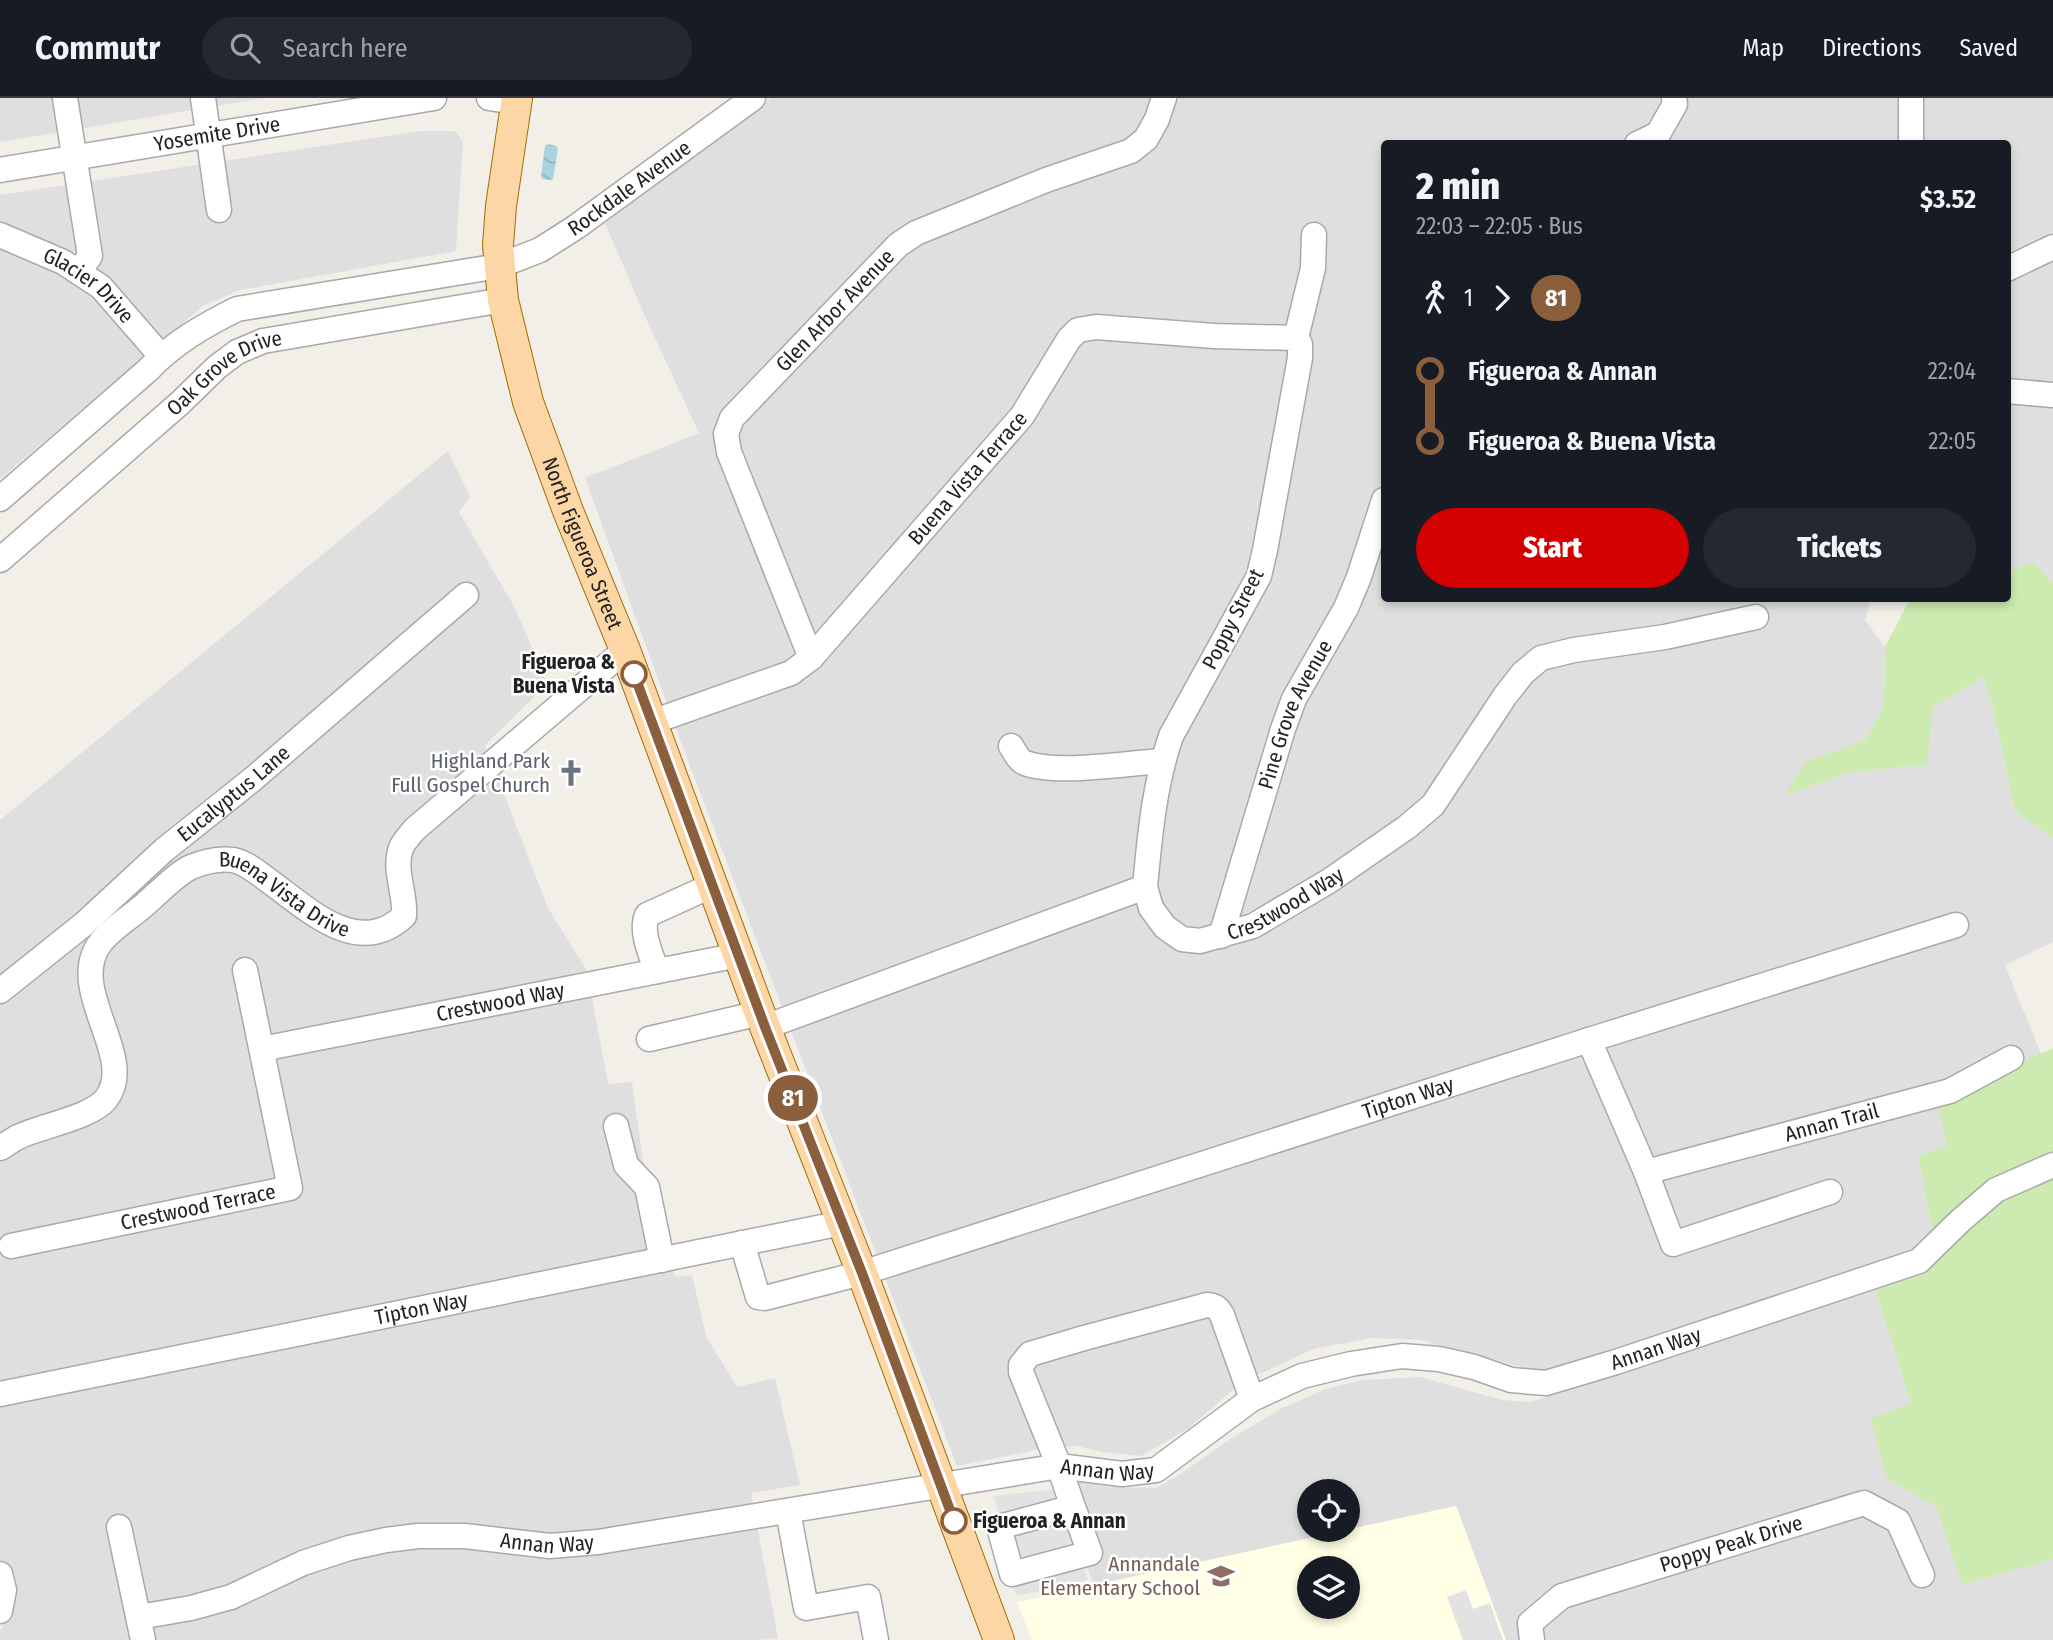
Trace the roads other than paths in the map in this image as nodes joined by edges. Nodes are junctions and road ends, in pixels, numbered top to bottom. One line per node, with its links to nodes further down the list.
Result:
1 (65, 98): 12 (street)
2 (203, 98): 9 (street)
3 (434, 98): 9 (street, Yosemite Drive)
4 (753, 98): 18 (street, Rockdale Avenue)
5 (1164, 98): 32 (street, Glen Arbor Avenue)
6 (1674, 98): 10 (street)
7 (1911, 98): 11 (street)
8 (507, 99): 18 (main road, North Figueroa Street)
9 (209, 134): 12 (street, Yosemite Drive); 14 (street)
10 (1645, 140)
11 (1911, 140)
12 (75, 157): 13 (street, Yosemite Drive); 20 (street)
13 (0, 170)
14 (219, 210)
15 (0, 235): 20 (street, Glacier Drive)
16 (1314, 235): 22 (street, Poppy Street)
17 (2053, 247): 19 (street)
18 (499, 265): 21 (main road, North Figueroa Street); 23 (street, Oak Grove Drive)
19 (2011, 267)
20 (78, 272): 23 (street, Glacier Drive)
21 (503, 300): 28 (street, Oak Grove Drive); 31 (main road, North Figueroa Street)
22 (1298, 341): 32 (street, Buena Vista Terrace); 35 (street, Poppy Street)
23 (161, 356): 26 (street, Oak Grove Drive)
24 (2011, 391): 25 (street)
25 (2053, 395)
26 (0, 499)
27 (1381, 509): 40 (street, Pine Grove Avenue)
28 (0, 560)
29 (466, 594): 38 (street, Eucalyptus Lane)
30 (1756, 617): 40 (street, Crestwood Way)
31 (625, 650): 33 (main road, North Figueroa Street); 41 (street, Buena Vista Drive)
32 (811, 658): 33 (street, Buena Vista Terrace)
33 (652, 722): 36 (main road, North Figueroa Street)
34 (1011, 746): 35 (street)
35 (1162, 761): 37 (street, Poppy Street)
36 (713, 885): 42 (main road, North Figueroa Street); 44 (street)
37 (1145, 887): 40 (street, Crestwood Way); 46 (street)
38 (84, 924): 41 (street); 45 (street, Eucalyptus Lane)
39 (1956, 925): 48 (street, Tipton Way)
40 (1221, 936)
41 (101, 942): 52 (street, Buena Vista Drive)
42 (739, 955): 44 (street, Crestwood Way); 46 (main road, North Figueroa Street)
43 (245, 970): 49 (street, Crestwood Terrace)
44 (657, 971): 49 (street, Crestwood Way)
45 (0, 991)
46 (763, 1020): 47 (street); 56 (main road, North Figueroa Street)
47 (649, 1039)
48 (1589, 1040): 54 (street); 60 (street, Tipton Way)
49 (262, 1049): 58 (street, Crestwood Terrace)
50 (2011, 1058): 54 (street, Annan Trail)
51 (616, 1126): 59 (street)
52 (0, 1148)
53 (2053, 1166): 62 (street, Annan Way)
54 (1646, 1172): 55 (street)
55 (1830, 1192)
56 (842, 1223): 57 (street, Tipton Way); 60 (main road, North Figueroa Street)
57 (741, 1243): 59 (street, Tipton Way); 60 (street, Tipton Way)
58 (11, 1246)
59 (662, 1260): 61 (street, Tipton Way)
60 (862, 1273): 64 (main road, North Figueroa Street)
61 (0, 1394)
62 (1252, 1399): 63 (street, Annan Way); 63 (street)
63 (1059, 1466): 64 (street, Annan Way); 65 (street)
64 (941, 1486): 66 (street, Annan Way); 73 (main road, North Figueroa Street)
65 (1073, 1507)
66 (788, 1511): 71 (street, Annan Way); 72 (street)
67 (119, 1527): 71 (street)
68 (0, 1574): 70 (street)
69 (1922, 1575): 74 (street, Poppy Peak Drive)
70 (0, 1611)
71 (141, 1629)
72 (876, 1640)
73 (999, 1640)
74 (1532, 1640)

